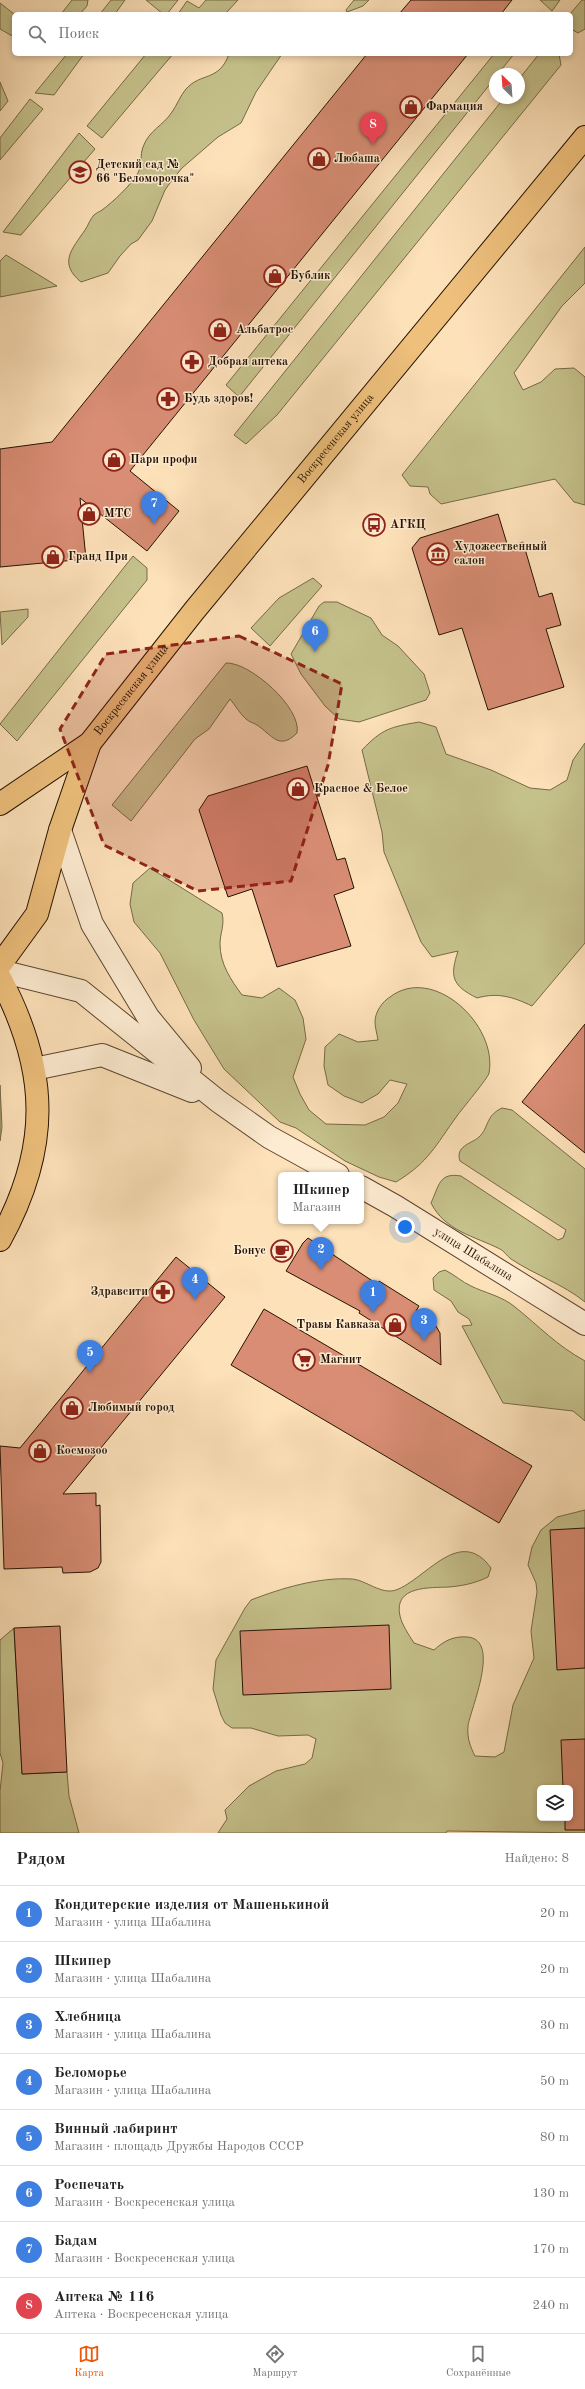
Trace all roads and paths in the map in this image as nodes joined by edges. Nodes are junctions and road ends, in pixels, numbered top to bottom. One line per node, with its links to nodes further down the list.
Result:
1 (585, 136): 2 (main road, Воскресенская улица)
2 (90, 742): 3 (main road, Воскресенская улица); 4 (main road, Воскресенская улица)
3 (0, 804)
4 (60, 830): 5 (main road, Воскресенская улица); 9 (street)
5 (0, 965)
6 (0, 971): 9 (street)
7 (0, 978): 8 (main road)
8 (34, 1069): 9 (street); 12 (main road)
9 (218, 1101): 10 (street)
10 (333, 1172)
11 (364, 1189): 13 (street, улица Шабалина)
12 (0, 1240)
13 (585, 1324)

